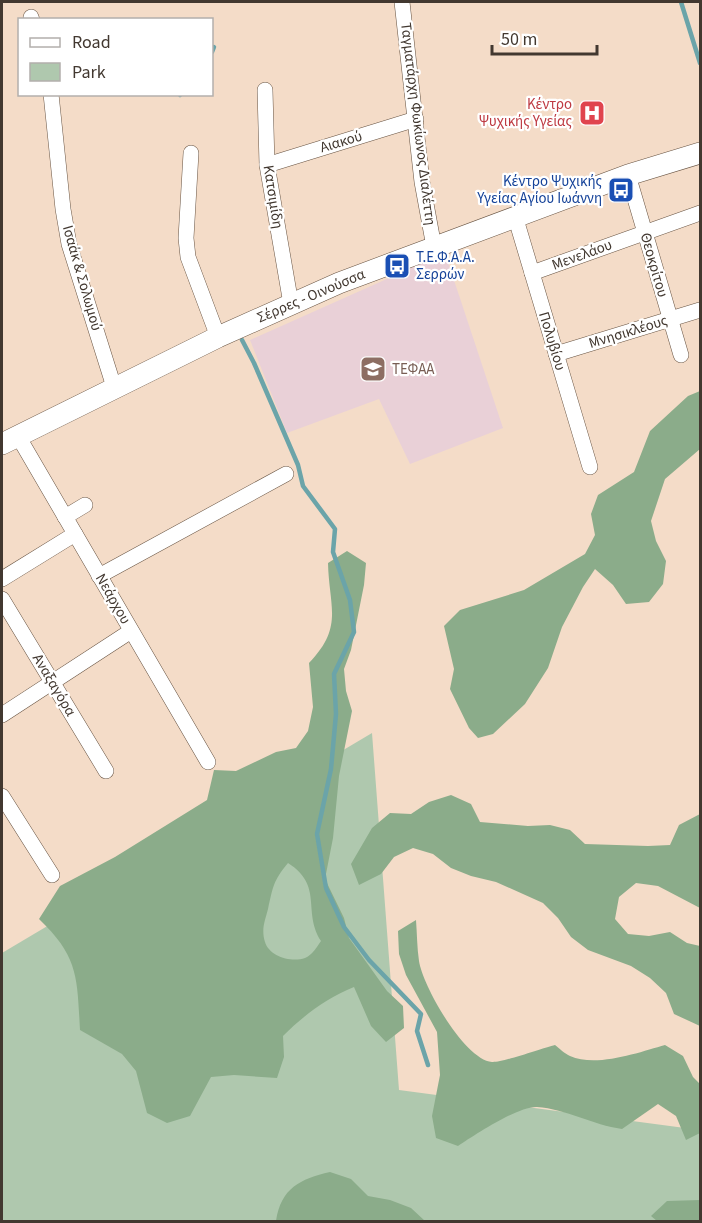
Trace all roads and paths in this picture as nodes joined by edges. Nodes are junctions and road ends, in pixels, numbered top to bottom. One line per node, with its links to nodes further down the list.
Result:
1 (402, 2): 4 (street, Ταγματάρχη Φωκίωνος Διαλέττη)
2 (265, 90): 7 (street, Κατσιμίδη)
3 (51, 96): 20 (street, Ισαάκ & Σολωμού)
4 (416, 119): 7 (street, Αιακού); 12 (street, Ταγματάρχη Φωκίωνος Διαλέττη)
5 (191, 153): 17 (street)
6 (700, 153): 8 (street, Σέρρες - Οινούσσα)
7 (267, 165): 14 (street, Κατσιμίδη)
8 (628, 175): 10 (street, Σέρρες - Οινούσσα); 11 (street, Θεοκρίτου)
9 (700, 213): 11 (street, Μενελάου)
10 (514, 216): 12 (street, Σέρρες - Οινούσσα); 13 (street, Πολυβίου)
11 (645, 233): 13 (street, Μενελάου); 16 (street, Θεοκρίτου)
12 (434, 247): 14 (street, Σέρρες - Οινούσσα)
13 (532, 273): 18 (street, Πολυβίου)
14 (291, 304): 17 (street, Σέρρες - Οινούσσα)
15 (700, 310): 16 (street, Μνησικλέους)
16 (670, 319): 18 (street, Μνησικλέους); 19 (street, Θεοκρίτου)
17 (218, 337): 20 (street, Σέρρες - Οινούσσα)
18 (556, 354): 22 (street, Πολυβίου)
19 (681, 355)
20 (114, 387): 21 (street, Σέρρες - Οινούσσα)
21 (10, 440): 25 (street, Νεάρχου)
22 (590, 466)
23 (286, 474): 27 (street)
24 (85, 505): 25 (street)
25 (65, 517): 26 (street, Νεάρχου)
26 (75, 534): 27 (street, Νεάρχου); 28 (street)
27 (99, 576): 30 (street, Νεάρχου)
28 (2, 579)
29 (2, 599): 31 (street, Αναξαγόρα)
30 (131, 631): 31 (street); 33 (street, Νεάρχου)
31 (52, 683): 32 (street); 34 (street, Αναξαγόρα)
32 (2, 715)
33 (208, 762)
34 (106, 771)
35 (2, 796): 36 (street)
36 (52, 875)

